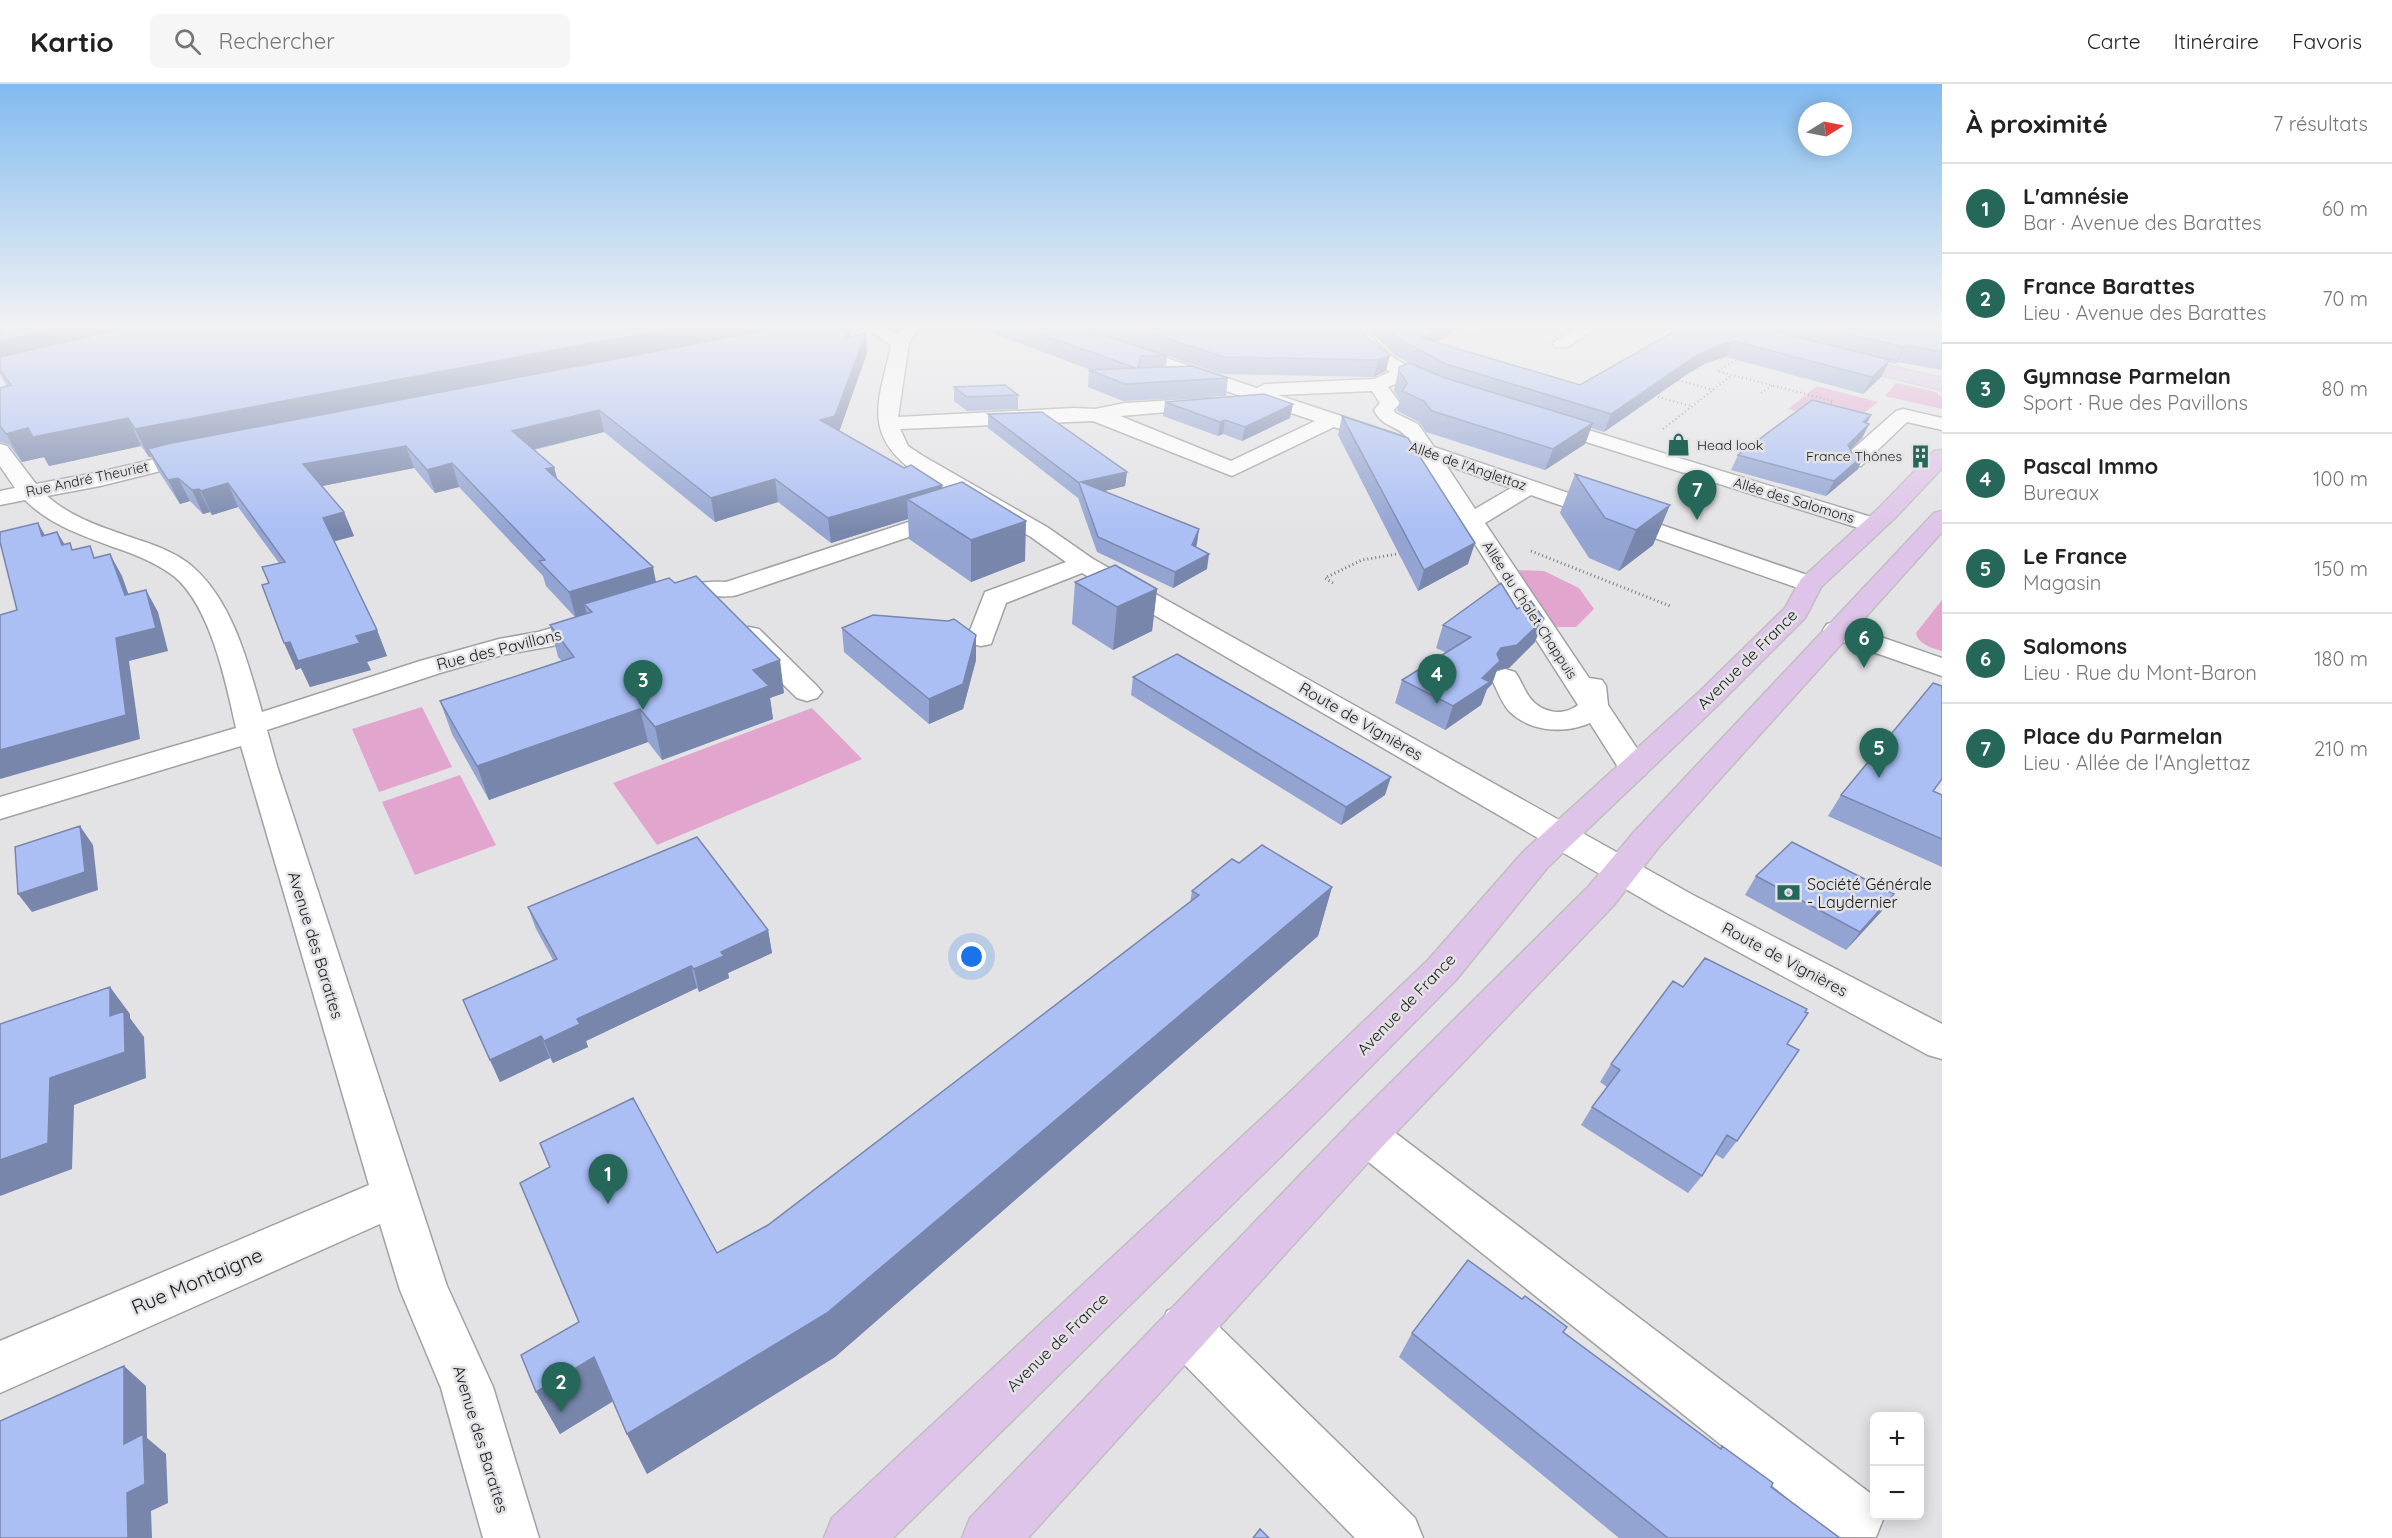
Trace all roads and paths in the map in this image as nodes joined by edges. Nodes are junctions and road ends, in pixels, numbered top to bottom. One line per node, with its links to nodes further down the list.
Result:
1 (890, 396): 13 (street)
2 (1260, 396): 7 (street, Allée de l'Anglettaz)
3 (1385, 396): 20 (street, Allée du Chalet Chappuis)
4 (1654, 396): 8 (path)
5 (1705, 396): 8 (path)
6 (1814, 396): 9 (path)
7 (1276, 401): 10 (street); 12 (street, Allée de l'Anglettaz)
8 (1692, 406): 15 (path)
9 (1826, 409)
10 (1094, 415): 13 (street); 16 (street)
11 (1524, 417): 29 (street, Allée des Salomons)
12 (1333, 420): 16 (street); 20 (street, Allée de l'Anglettaz)
13 (888, 424): 26 (street, Route de Vignières)
14 (1942, 424): 22 (street)
15 (1663, 429)
16 (1142, 434): 17 (street); 23 (street)
17 (1105, 435)
18 (0, 450): 25 (street, Avenue des Barattes)
19 (221, 450): 25 (street, Rue André Theuriet)
20 (1426, 452): 24 (street, Allée de l'Anglettaz); 28 (street, Allée du Chalet Chappuis)
21 (1942, 456): 29 (main road, Avenue de France)
22 (1853, 460)
23 (1193, 467)
24 (1528, 487): 28 (street); 33 (street, Allée de l'Anglettaz)
25 (13, 491): 43 (street, Avenue des Barattes)
26 (988, 503): 31 (street, Route de Vignières); 34 (street, Rue des Pavillons)
27 (1941, 520): 36 (main road)
28 (1476, 525): 35 (path); 42 (street, Allée du Chalet Chappuis)
29 (1873, 525): 33 (main road, Avenue de France)
30 (1407, 552): 32 (path)
31 (1084, 564): 37 (street); 46 (street, Route de Vignières)
32 (1333, 583)
33 (1810, 584): 44 (main road, Avenue de France)
34 (702, 590): 41 (street); 43 (street, Rue des Pavillons)
35 (1670, 606)
36 (1837, 630): 38 (street); 47 (main road)
37 (981, 638)
38 (1942, 668)
39 (1590, 676): 42 (street)
40 (1505, 678): 42 (street)
41 (807, 692)
42 (1593, 708): 44 (street, Allée du Chalet Chappuis)
43 (252, 729): 45 (street, Rue des Pavillons); 50 (street, Avenue des Barattes)
44 (1634, 768): 46 (main road, Avenue de France)
45 (0, 808)
46 (1561, 836): 47 (street, Route de Vignières); 55 (main road, Avenue de France)
47 (1621, 870): 48 (street, Route de Vignières); 49 (main road)
48 (1942, 1043)
49 (1366, 1135): 51 (main road); 53 (street)
50 (393, 1196): 52 (street, Rue Montaigne); 54 (street, Avenue des Barattes)
51 (1185, 1329): 56 (main road); 57 (street)
52 (0, 1367)
53 (1856, 1516)
54 (511, 1538)
55 (852, 1538)
56 (990, 1538)
57 (1395, 1538)

